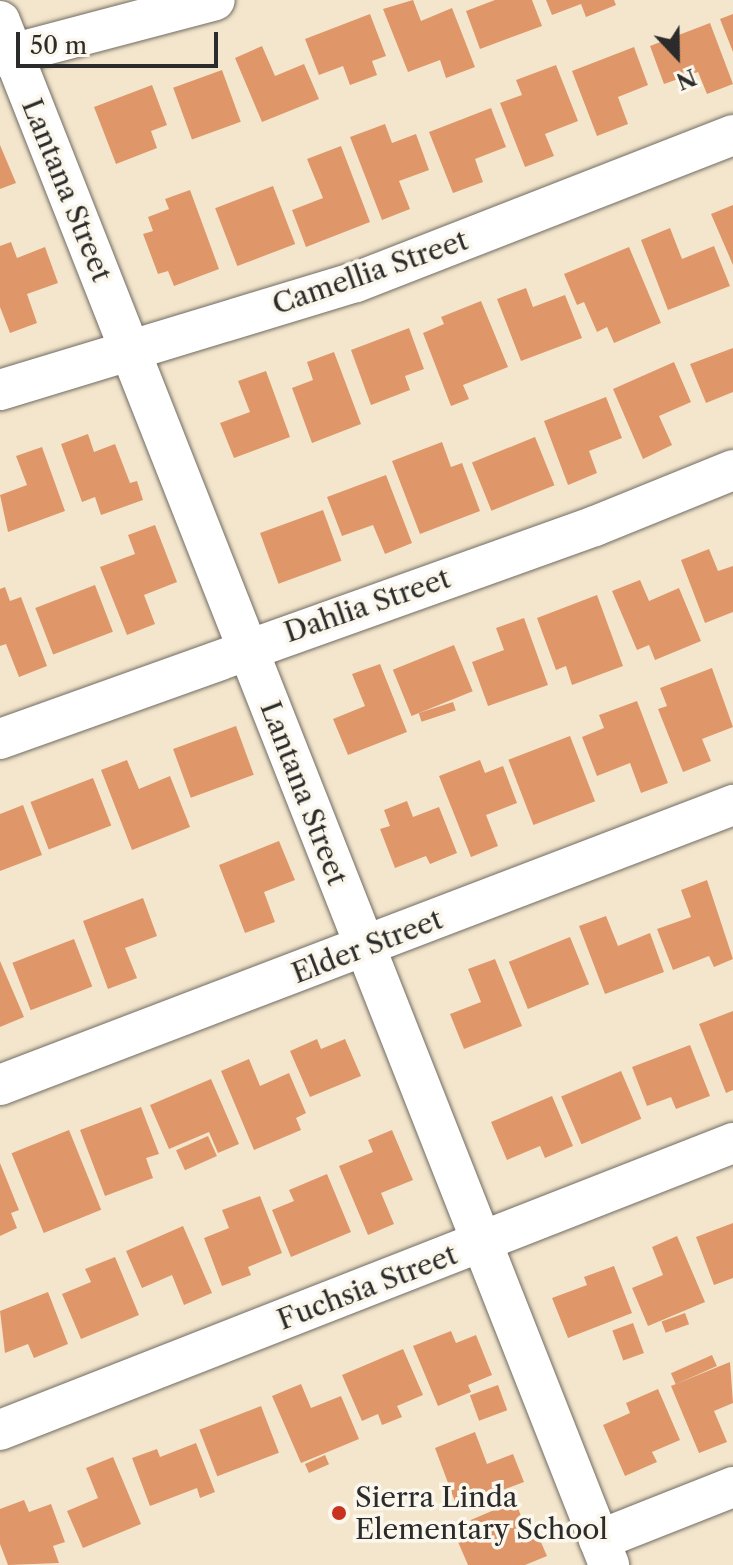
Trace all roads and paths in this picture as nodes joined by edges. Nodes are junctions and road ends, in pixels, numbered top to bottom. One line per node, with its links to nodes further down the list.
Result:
1 (215, 0): 2 (street)
2 (4, 44): 4 (street, Lantana Street)
3 (733, 135): 4 (street, Camellia Street)
4 (130, 351): 5 (street, Camellia Street); 7 (street, Lantana Street)
5 (0, 390)
6 (733, 470): 7 (street, Dahlia Street)
7 (247, 647): 8 (street, Dahlia Street); 10 (street, Lantana Street)
8 (0, 739)
9 (733, 805): 10 (street, Elder Street)
10 (364, 947): 11 (street, Elder Street); 13 (street, Lantana Street)
11 (0, 1085)
12 (733, 1143): 13 (street, Fuchsia Street)
13 (481, 1242): 14 (street, Fuchsia Street); 16 (street, Lantana Street)
14 (0, 1430)
15 (733, 1487): 16 (street)
16 (604, 1552)

